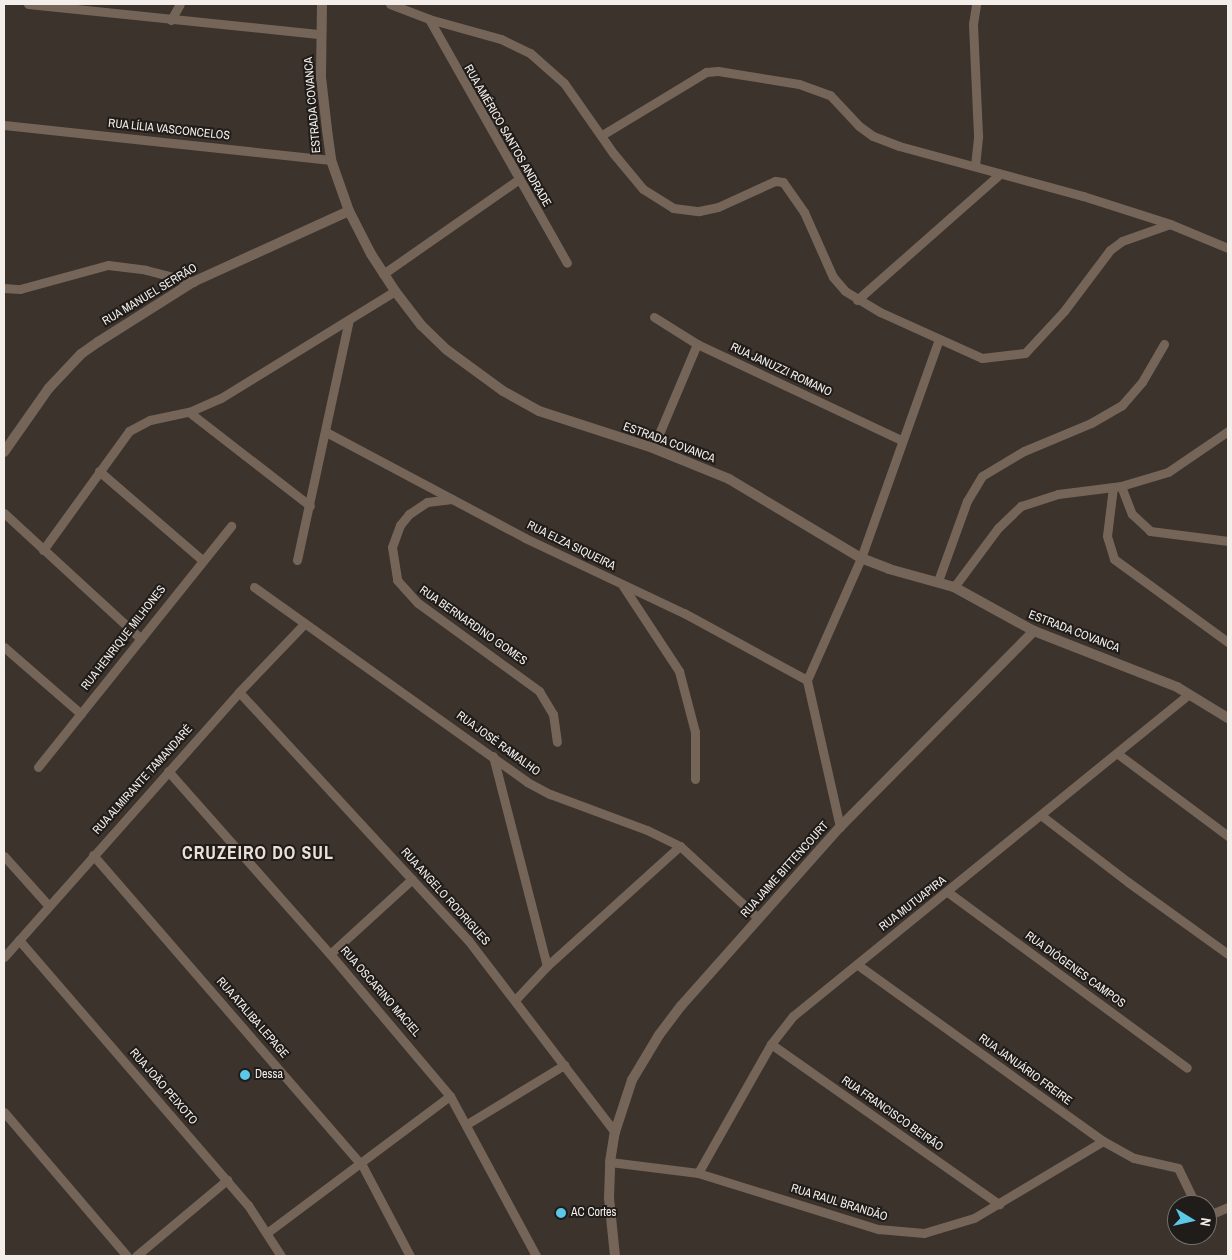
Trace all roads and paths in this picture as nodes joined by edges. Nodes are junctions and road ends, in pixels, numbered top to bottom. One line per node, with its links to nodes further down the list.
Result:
1 (28, 4): 6 (street)
2 (180, 4): 7 (street)
3 (322, 4): 9 (street, ESTRADA COVANCA)
4 (390, 4): 8 (street)
5 (976, 4): 13 (street)
6 (64, 6): 7 (street)
7 (171, 20): 9 (street)
8 (429, 20): 11 (street); 15 (street, RUA AMÉRICO SANTOS ANDRADE)
9 (320, 34): 12 (street, ESTRADA COVANCA)
10 (4, 125): 12 (street, RUA LÍLIA VASCONCELOS)
11 (602, 135): 13 (street); 24 (street)
12 (331, 160): 16 (street, ESTRADA COVANCA)
13 (975, 166): 14 (street)
14 (1000, 174): 17 (street); 24 (street)
15 (519, 179): 19 (street, RUA AMÉRICO SANTOS ANDRADE); 20 (street)
16 (349, 211): 20 (street, ESTRADA COVANCA); 21 (street, RUA MANUEL SERRÃO)
17 (1170, 224): 18 (street); 27 (street)
18 (1228, 248)
19 (566, 263)
20 (383, 274): 23 (street, ESTRADA COVANCA)
21 (192, 282): 22 (street); 35 (street, RUA MANUEL SERRÃO)
22 (4, 288)
23 (395, 290): 26 (street); 34 (street, ESTRADA COVANCA)
24 (857, 300): 27 (street)
25 (654, 317): 28 (street, RUA JANUZZI ROMANO)
26 (349, 320): 30 (street); 32 (street)
27 (938, 340): 33 (street)
28 (697, 344): 33 (street, RUA JANUZZI ROMANO); 34 (street)
29 (1164, 344): 47 (street)
30 (189, 412): 36 (street); 39 (street)
31 (1228, 431): 37 (street)
32 (326, 432): 38 (street, RUA ELZA SIQUEIRA); 39 (street)
33 (901, 440): 44 (street)
34 (653, 448): 44 (street, ESTRADA COVANCA)
35 (4, 452)
36 (99, 471): 43 (street); 45 (street)
37 (1117, 487): 42 (street); 50 (street); 54 (street)
38 (452, 499): 48 (street, RUA ELZA SIQUEIRA); 61 (street, RUA BERNARDINO GOMES)
39 (310, 506): 46 (street)
40 (4, 513): 43 (street)
41 (231, 526): 45 (street, RUA HENRIQUE MILHONES)
42 (1228, 541)
43 (43, 550): 53 (street)
44 (862, 558): 47 (street, ESTRADA COVANCA); 56 (street)
45 (201, 559): 53 (street, RUA HENRIQUE MILHONES)
46 (297, 560)
47 (938, 582): 50 (street, ESTRADA COVANCA)
48 (621, 584): 56 (street, RUA ELZA SIQUEIRA); 66 (street)
49 (254, 587): 51 (street, RUA JOSÉ RAMALHO)
50 (954, 587): 52 (street, ESTRADA COVANCA)
51 (305, 623): 57 (street, RUA ALMIRANTE TAMANDARÉ); 63 (street, RUA JOSÉ RAMALHO)
52 (1034, 631): 58 (street, ESTRADA COVANCA); 68 (street, RUA JAIME BITTENCOURT)
53 (141, 639): 59 (street, RUA HENRIQUE MILHONES)
54 (1228, 642)
55 (4, 647): 59 (street)
56 (806, 680): 68 (street)
57 (239, 692): 65 (street, RUA ALMIRANTE TAMANDARÉ); 73 (street, RUA ANGELO RODRIGUES)
58 (1189, 694): 60 (street, ESTRADA COVANCA); 62 (street, RUA MUTUAPIRA)
59 (81, 714): 64 (street, RUA HENRIQUE MILHONES)
60 (1228, 718)
61 (556, 742)
62 (1118, 754): 67 (street, RUA MUTUAPIRA); 69 (street)
63 (493, 756): 70 (street, RUA JOSÉ RAMALHO); 82 (street)
64 (38, 766)
65 (168, 771): 71 (street, RUA ALMIRANTE TAMANDARÉ); 78 (street, RUA OSCARINO MACIEL)
66 (695, 779)
67 (1042, 816): 74 (street, RUA MUTUAPIRA); 79 (street)
68 (840, 827): 76 (street, RUA JAIME BITTENCOURT)
69 (1228, 836)
70 (680, 846): 76 (street, RUA JOSÉ RAMALHO); 82 (street)
71 (93, 855): 75 (street, RUA ALMIRANTE TAMANDARÉ); 93 (street, RUA ATALIBA LEPAGE)
72 (4, 856): 75 (street)
73 (412, 879): 78 (street); 83 (street, RUA ANGELO RODRIGUES)
74 (948, 893): 81 (street, RUA MUTUAPIRA); 86 (street, RUA DIÓGENES CAMPOS)
75 (48, 905): 77 (street, RUA ALMIRANTE TAMANDARÉ)
76 (758, 918): 90 (street, RUA JAIME BITTENCOURT)
77 (20, 940): 80 (street, RUA ALMIRANTE TAMANDARÉ); 95 (street, RUA JOÃO PEIXOTO)
78 (330, 954): 87 (street, RUA OSCARINO MACIEL)
79 (1228, 954)
80 (4, 957)
81 (858, 965): 84 (street, RUA MUTUAPIRA); 91 (street, RUA JANUÁRIO FREIRE)
82 (547, 966): 83 (street)
83 (516, 999): 85 (street, RUA ANGELO RODRIGUES)
84 (772, 1044): 94 (street, RUA MUTUAPIRA); 97 (street, RUA FRANCISCO BEIRÃO)
85 (564, 1065): 89 (street); 90 (street, RUA ANGELO RODRIGUES)
86 (1187, 1068)
87 (450, 1096): 89 (street, RUA OSCARINO MACIEL); 93 (street)
88 (4, 1112): 99 (street)
89 (467, 1124): 103 (street, RUA OSCARINO MACIEL)
90 (615, 1132): 92 (street, RUA JAIME BITTENCOURT)
91 (1102, 1141): 96 (street, RUA JANUÁRIO FREIRE); 97 (street, RUA RAUL BRANDÃO)
92 (610, 1162): 94 (street, RUA RAUL BRANDÃO); 104 (street, RUA JAIME BITTENCOURT)
93 (362, 1164): 98 (street); 102 (street, RUA ATALIBA LEPAGE)
94 (698, 1173): 97 (street, RUA RAUL BRANDÃO)
95 (227, 1180): 98 (street, RUA JOÃO PEIXOTO); 100 (street)
96 (1192, 1195)
97 (998, 1204)
98 (268, 1232): 101 (street, RUA JOÃO PEIXOTO)
99 (127, 1256)
100 (136, 1256)
101 (281, 1256)
102 (410, 1256)
103 (536, 1256)
104 (615, 1256)

